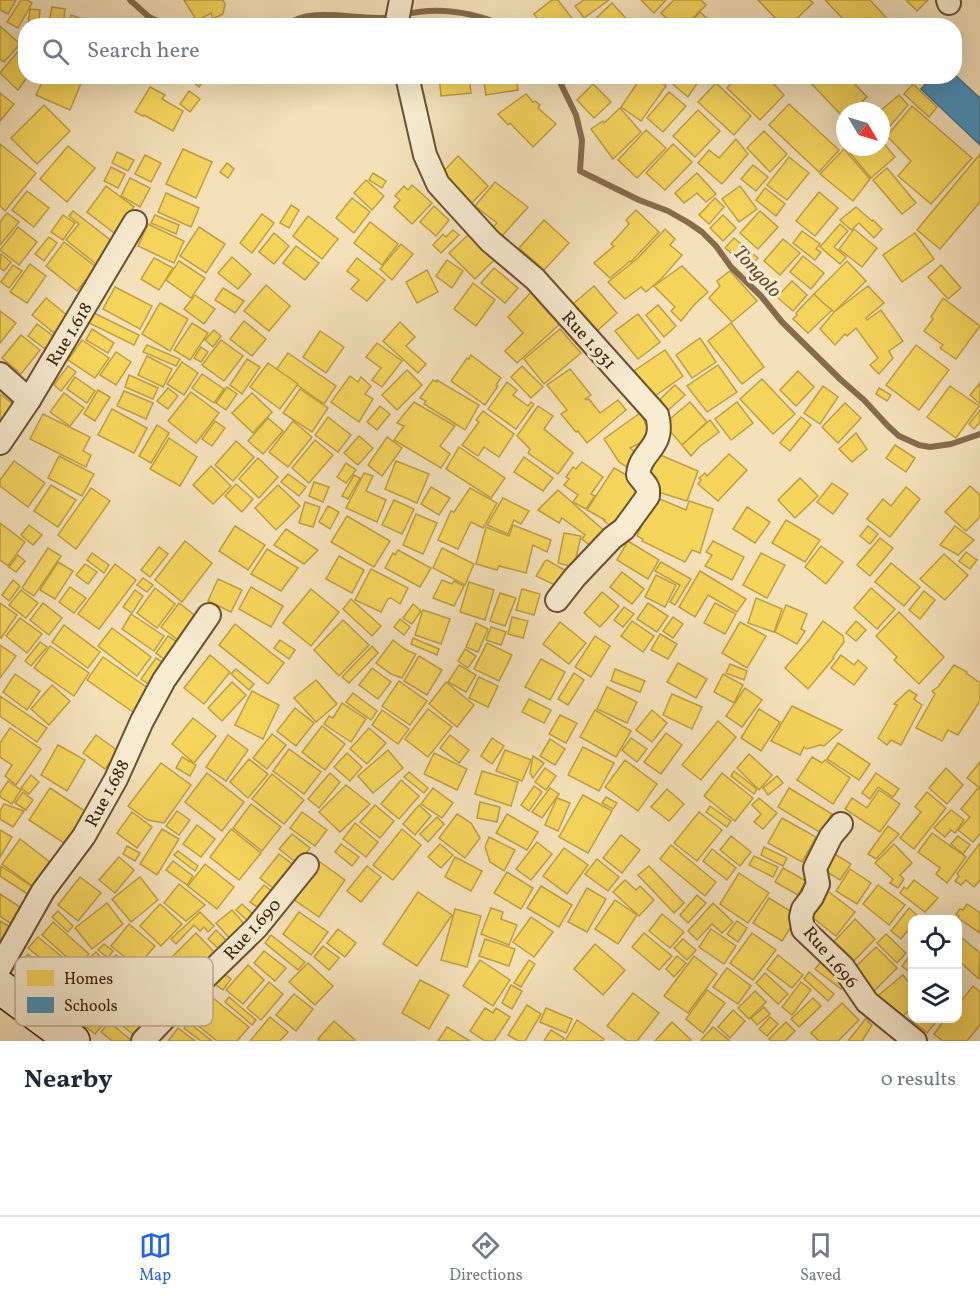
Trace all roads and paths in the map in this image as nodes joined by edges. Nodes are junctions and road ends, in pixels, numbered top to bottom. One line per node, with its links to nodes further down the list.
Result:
1 (401, 0): 2 (street)
2 (398, 18)
3 (409, 84): 8 (street, Rue 1.931)
4 (135, 222): 6 (street, Rue 1.618)
5 (0, 374): 6 (street)
6 (29, 400): 7 (street, Rue 1.618)
7 (0, 443)
8 (557, 600)
9 (209, 615): 12 (street, Rue 1.688)
10 (841, 824): 20 (street, Rue 1.696)
11 (307, 866): 13 (street, Rue 1.690)
12 (0, 967)
13 (213, 970)
14 (0, 987): 15 (main road)
15 (15, 998)
16 (53, 1026): 18 (main road)
17 (158, 1026): 19 (street, Rue 1.690)
18 (73, 1041)
19 (144, 1041)
20 (915, 1041)

